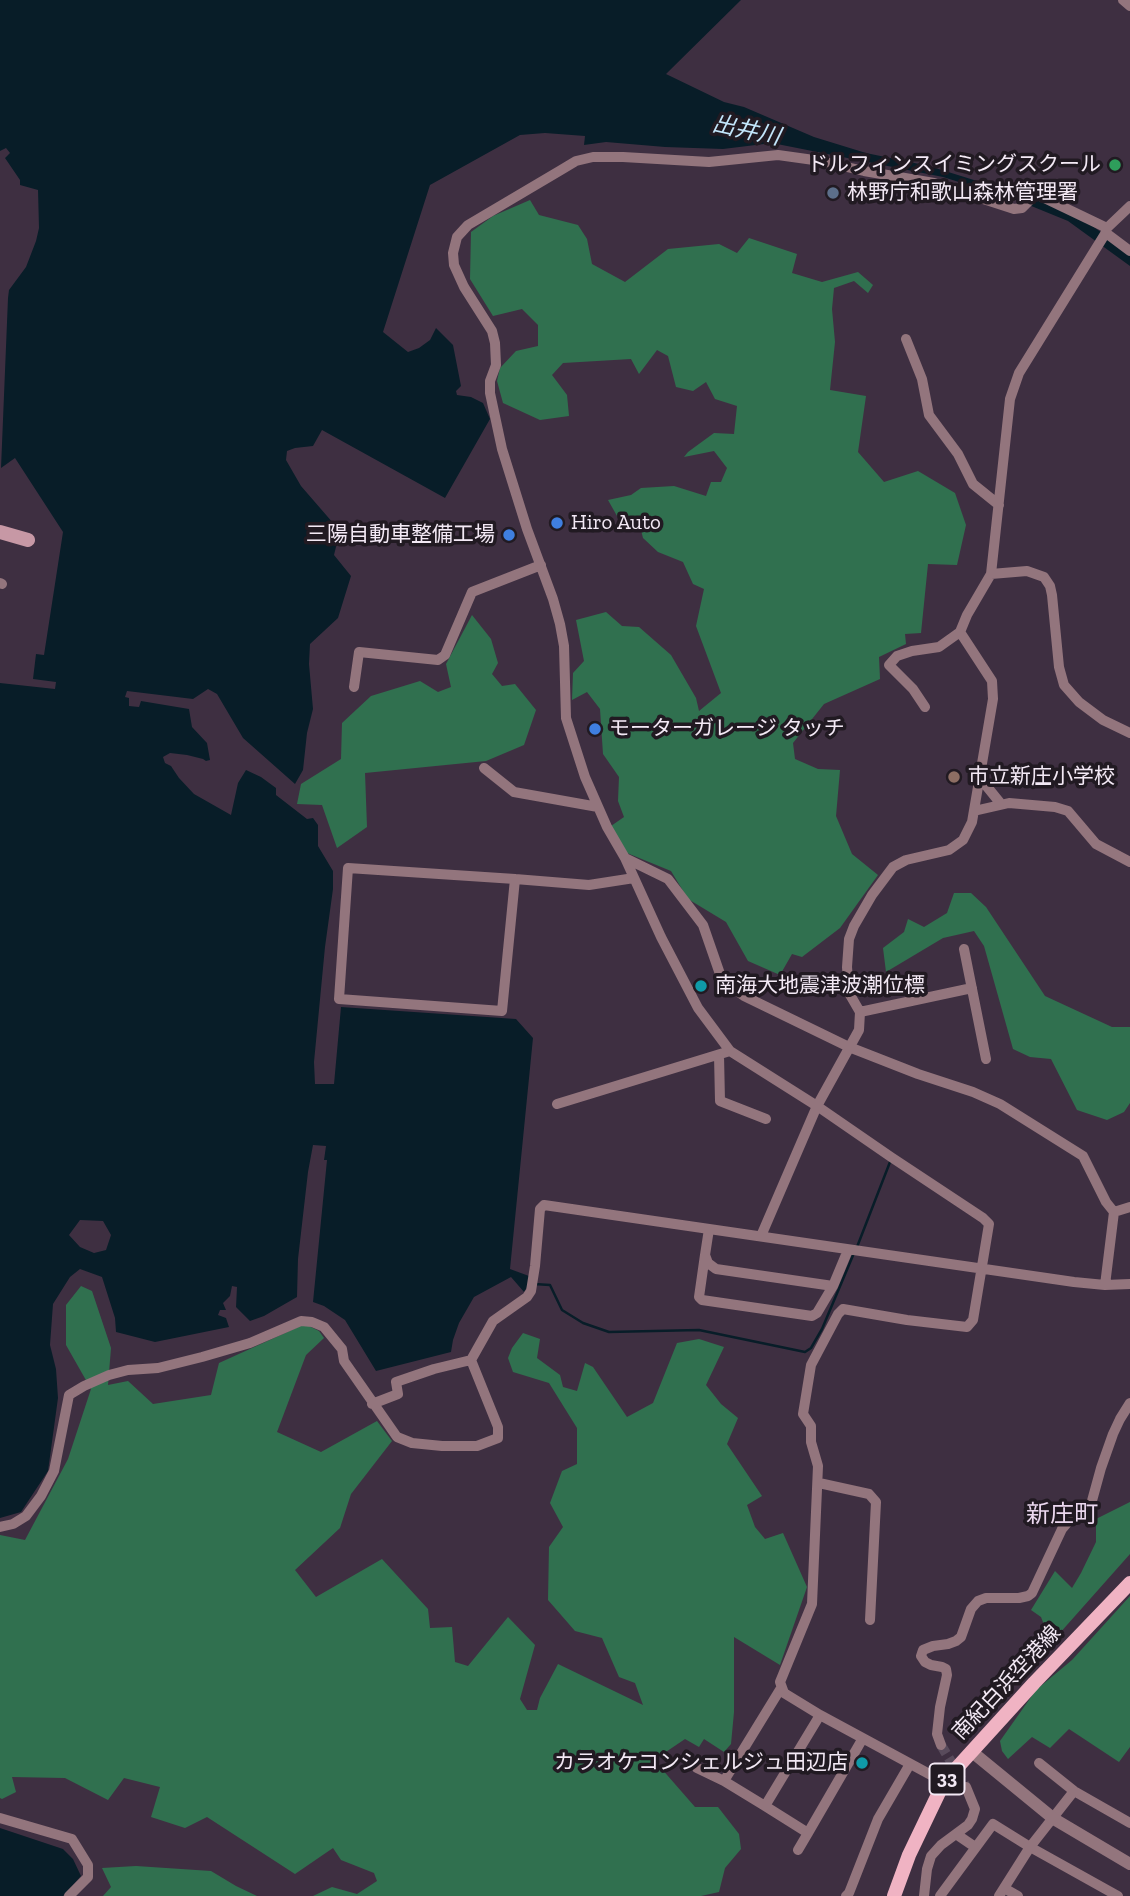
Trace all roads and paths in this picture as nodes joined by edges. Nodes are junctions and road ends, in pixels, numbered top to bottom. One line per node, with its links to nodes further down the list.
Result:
1 (1123, 0): 2 (street)
2 (1130, 6)
3 (1130, 206): 4 (street)
4 (1106, 232): 5 (street); 7 (street); 10 (street)
5 (1130, 251)
6 (906, 339): 7 (street)
7 (999, 505): 11 (street)
8 (0, 532): 9 (main road)
9 (28, 540)
10 (541, 565): 13 (street); 19 (street)
11 (991, 574): 12 (street); 15 (street)
12 (960, 632): 14 (street); 17 (street)
13 (354, 687)
14 (925, 707)
15 (1130, 733)
16 (484, 768): 19 (street)
17 (980, 778): 18 (street); 20 (street)
18 (1001, 804): 20 (street); 22 (street)
19 (598, 807): 21 (street)
20 (974, 811): 27 (street)
21 (625, 858): 23 (street); 28 (street)
22 (1130, 862)
23 (634, 878): 24 (street); 29 (street)
24 (515, 879): 24 (street)
25 (964, 949): 26 (street)
26 (972, 988): 27 (street); 31 (street)
27 (860, 1012): 28 (street)
28 (849, 1047): 33 (street); 36 (street)
29 (730, 1051): 30 (street); 33 (street)
30 (719, 1055): 32 (street); 34 (street)
31 (986, 1059)
32 (557, 1104)
33 (817, 1106): 38 (street); 41 (street)
34 (766, 1119)
35 (1130, 1207): 36 (street)
36 (1114, 1212): 43 (street)
37 (709, 1229): 38 (street); 40 (street); 47 (street)
38 (761, 1236): 39 (street)
39 (848, 1250): 41 (street); 44 (street)
40 (705, 1255): 44 (street); 45 (street)
41 (983, 1268): 43 (street); 46 (street)
42 (1130, 1284): 43 (street)
43 (1105, 1285)
44 (832, 1286): 45 (street)
45 (826, 1299): 46 (street)
46 (838, 1314): 50 (street)
47 (471, 1360): 49 (street); 49 (street)
48 (1130, 1403): 57 (street)
49 (372, 1404): 51 (street)
50 (819, 1483): 53 (street); 54 (street)
51 (0, 1527)
52 (1130, 1583): 58 (main road, 南紀白浜空港線 / 33)
53 (870, 1619)
54 (781, 1688): 55 (street); 62 (street)
55 (820, 1715): 56 (street); 66 (street)
56 (863, 1738): 60 (street); 70 (street)
57 (941, 1745)
58 (971, 1751): 63 (main road, 南紀白浜空港線 / 33); 68 (street)
59 (1040, 1763): 65 (street)
60 (910, 1764): 63 (street); 78 (street)
61 (698, 1768): 62 (street)
62 (724, 1782): 66 (street)
63 (944, 1782): 79 (main road, 南紀白浜空港線 / 33)
64 (966, 1787): 71 (street)
65 (1074, 1791): 68 (street); 69 (street)
66 (765, 1806): 70 (street)
67 (0, 1818): 77 (street)
68 (1054, 1819): 73 (street); 75 (street)
69 (1130, 1823)
70 (807, 1833): 74 (street)
71 (956, 1834): 72 (street); 80 (street)
72 (975, 1847): 73 (street); 81 (street)
73 (1030, 1847): 76 (street); 83 (street)
74 (798, 1850)
75 (1130, 1864)
76 (1002, 1892): 82 (street)
77 (69, 1896)
78 (846, 1896)
79 (894, 1896)
80 (924, 1896)
81 (940, 1896)
82 (1018, 1896)
83 (1118, 1896)

